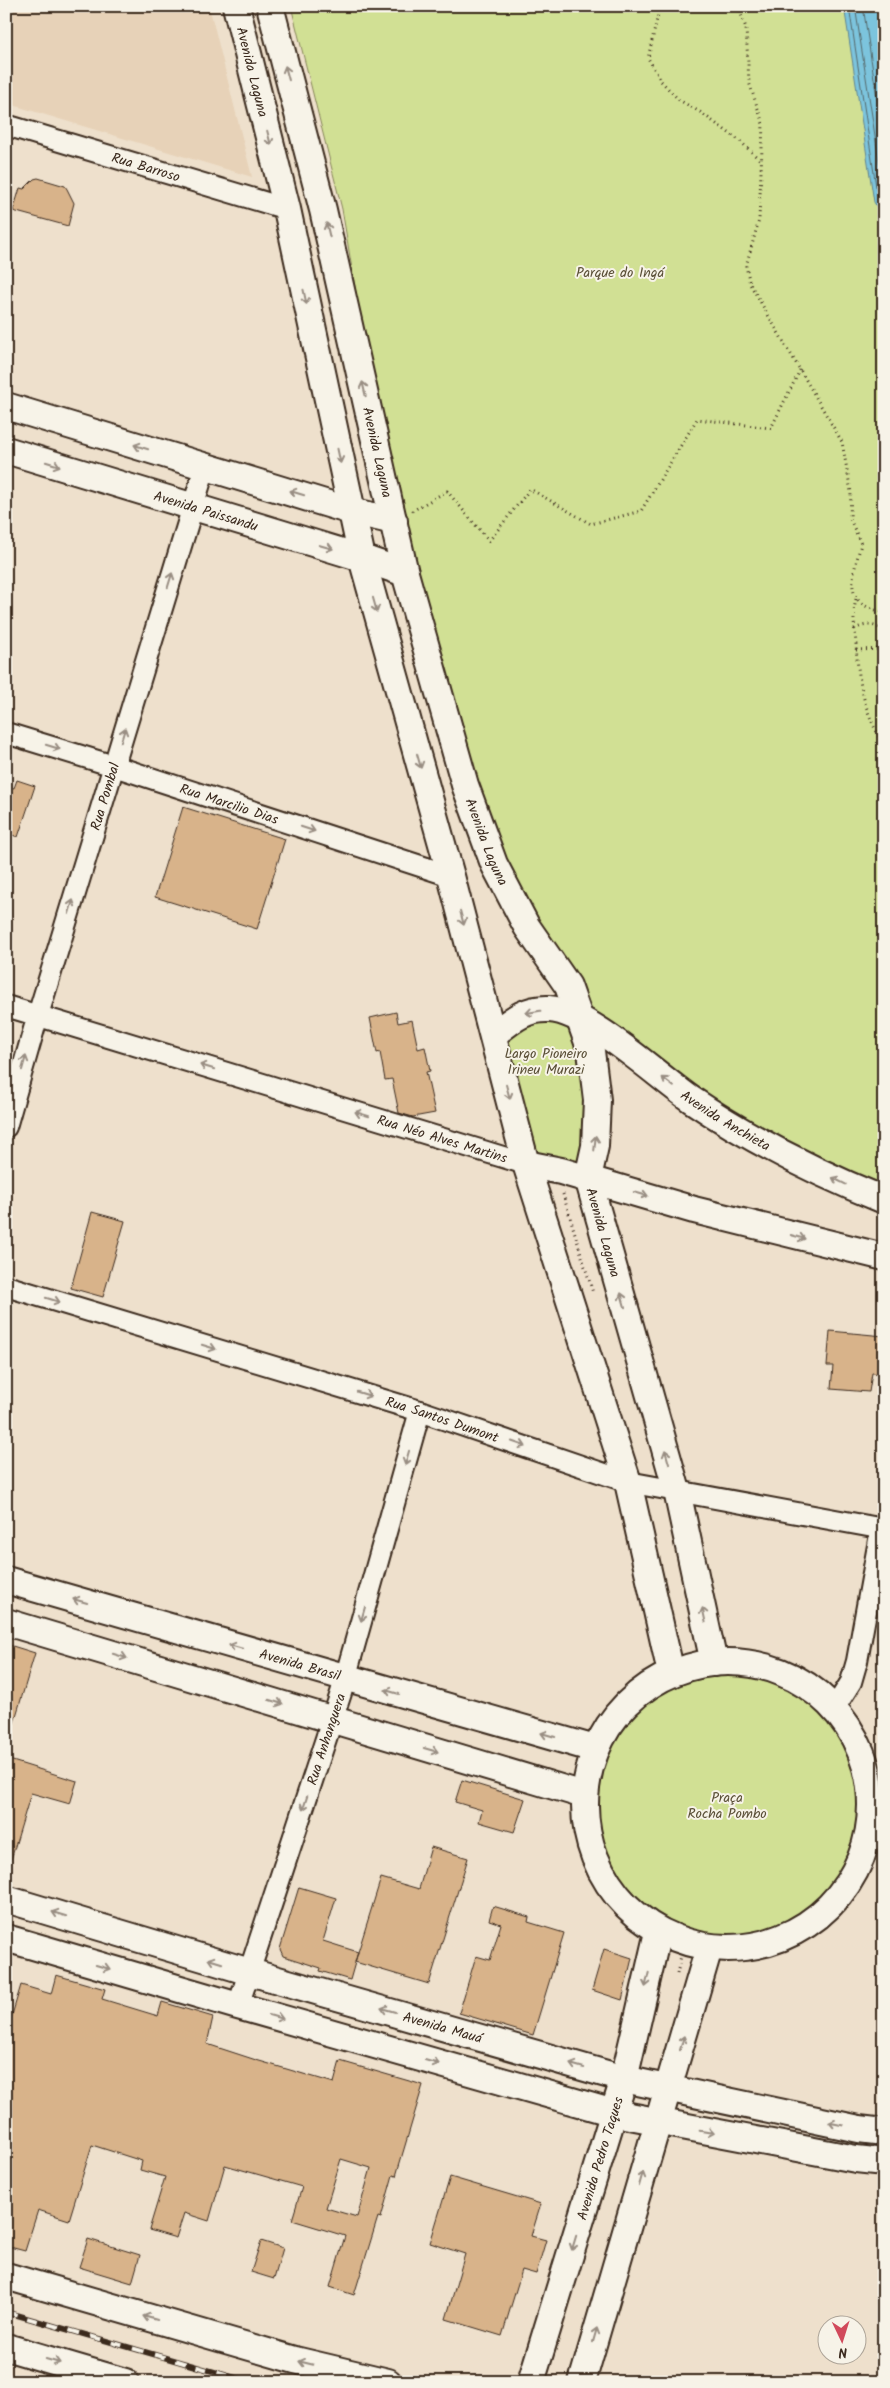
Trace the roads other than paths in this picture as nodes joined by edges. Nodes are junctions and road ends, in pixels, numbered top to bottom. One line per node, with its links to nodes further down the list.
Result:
1 (236, 6): 4 (main road, Avenida Laguna, one-way to 4)
2 (270, 6): 10 (main road, Avenida Laguna, one-way to 2)
3 (6, 124): 4 (street, Rua Barroso)
4 (287, 209): 9 (main road, Avenida Laguna, one-way to 9)
5 (6, 406): 7 (main road, one-way to 5)
6 (6, 450): 8 (main road, Avenida Paissandu, one-way to 8)
7 (205, 467): 8 (street, Rua Pombal); 9 (main road, one-way to 7)
8 (191, 507): 11 (main road, Avenida Paissandu, one-way to 11); 14 (street, Rua Pombal, one-way to 8)
9 (351, 511): 10 (main road); 11 (main road, Avenida Laguna)
10 (394, 522): 12 (main road, Avenida Laguna)
11 (362, 558): 12 (main road, Avenida Paissandu); 15 (main road, Avenida Laguna, one-way to 15)
12 (405, 574): 18 (main road, Avenida Laguna)
13 (6, 733): 14 (street, Rua Marcilio Dias, one-way to 14)
14 (114, 766): 15 (street, Rua Marcilio Dias, one-way to 15); 17 (street, Rua Pombal, one-way to 14)
15 (451, 876): 19 (main road, Avenida Laguna, one-way to 19)
16 (6, 1006): 17 (street, Rua Néo Alves Martins)
17 (38, 1015): 20 (street, Rua Pombal, one-way to 17); 21 (street, Rua Néo Alves Martins, one-way to 17)
18 (580, 1019): 19 (main road, Avenida Anchieta, one-way to 19); 22 (main road, Avenida Laguna, one-way to 18); 23 (main road, Avenida Anchieta, one-way to 18)
19 (493, 1035): 21 (main road, Avenida Laguna, one-way to 21)
20 (6, 1127)
21 (526, 1164): 22 (main road, Rua Néo Alves Martins); 27 (main road, Avenida Laguna)
22 (588, 1178): 24 (main road, Rua Néo Alves Martins, one-way to 24); 28 (main road, Avenida Laguna, one-way to 22)
23 (884, 1200)
24 (884, 1257)
25 (6, 1286): 26 (street, Rua Santos Dumont, one-way to 26)
26 (420, 1411): 27 (street, Rua Santos Dumont, one-way to 27); 34 (street, Rua Anhanguera, one-way to 34)
27 (628, 1482): 28 (street, Rua Santos Dumont); 33 (main road, Avenida Laguna)
28 (677, 1491): 29 (street, Rua Santos Dumont); 32 (main road, Avenida Laguna, one-way to 28)
29 (882, 1529): 35 (street)
30 (6, 1580): 34 (main road, Avenida Brasil, one-way to 30)
31 (6, 1622): 36 (main road, one-way to 36)
32 (714, 1662): 33 (main road); 35 (main road)
33 (671, 1673): 37 (main road)
34 (345, 1679): 36 (street, Rua Anhanguera); 37 (main road, Avenida Brasil, one-way to 34)
35 (834, 1709): 39 (main road)
36 (333, 1719): 38 (main road, one-way to 38); 47 (street, Rua Anhanguera, one-way to 47)
37 (595, 1748): 38 (main road)
38 (584, 1795): 44 (main road)
39 (877, 1796): 40 (main road)
40 (870, 1832): 42 (main road)
41 (884, 1858): 42 (main road)
42 (858, 1869): 46 (main road)
43 (6, 1899): 47 (main road, Avenida Mauá, one-way to 43)
44 (658, 1932): 46 (main road); 49 (main road, Avenida Pedro Taques, one-way to 49)
45 (6, 1938): 48 (main road, one-way to 48)
46 (709, 1948): 50 (main road, one-way to 46)
47 (250, 1972): 48 (street, Rua Anhanguera); 49 (main road, Avenida Mauá, one-way to 47)
48 (238, 2006): 51 (main road, one-way to 51)
49 (624, 2079): 50 (main road, Avenida Mauá); 51 (main road, Avenida Pedro Taques)
50 (669, 2090): 52 (main road); 53 (main road, Avenida Mauá, one-way to 50)
51 (614, 2113): 52 (main road); 59 (main road, Avenida Pedro Taques, one-way to 59)
52 (659, 2123): 54 (main road, one-way to 54); 60 (main road, one-way to 52)
53 (884, 2132)
54 (884, 2162)
55 (6, 2276): 58 (main road, one-way to 55)
56 (6, 2348): 57 (main road, one-way to 57)
57 (125, 2382)
58 (388, 2382)
59 (531, 2382)
60 (582, 2382)

